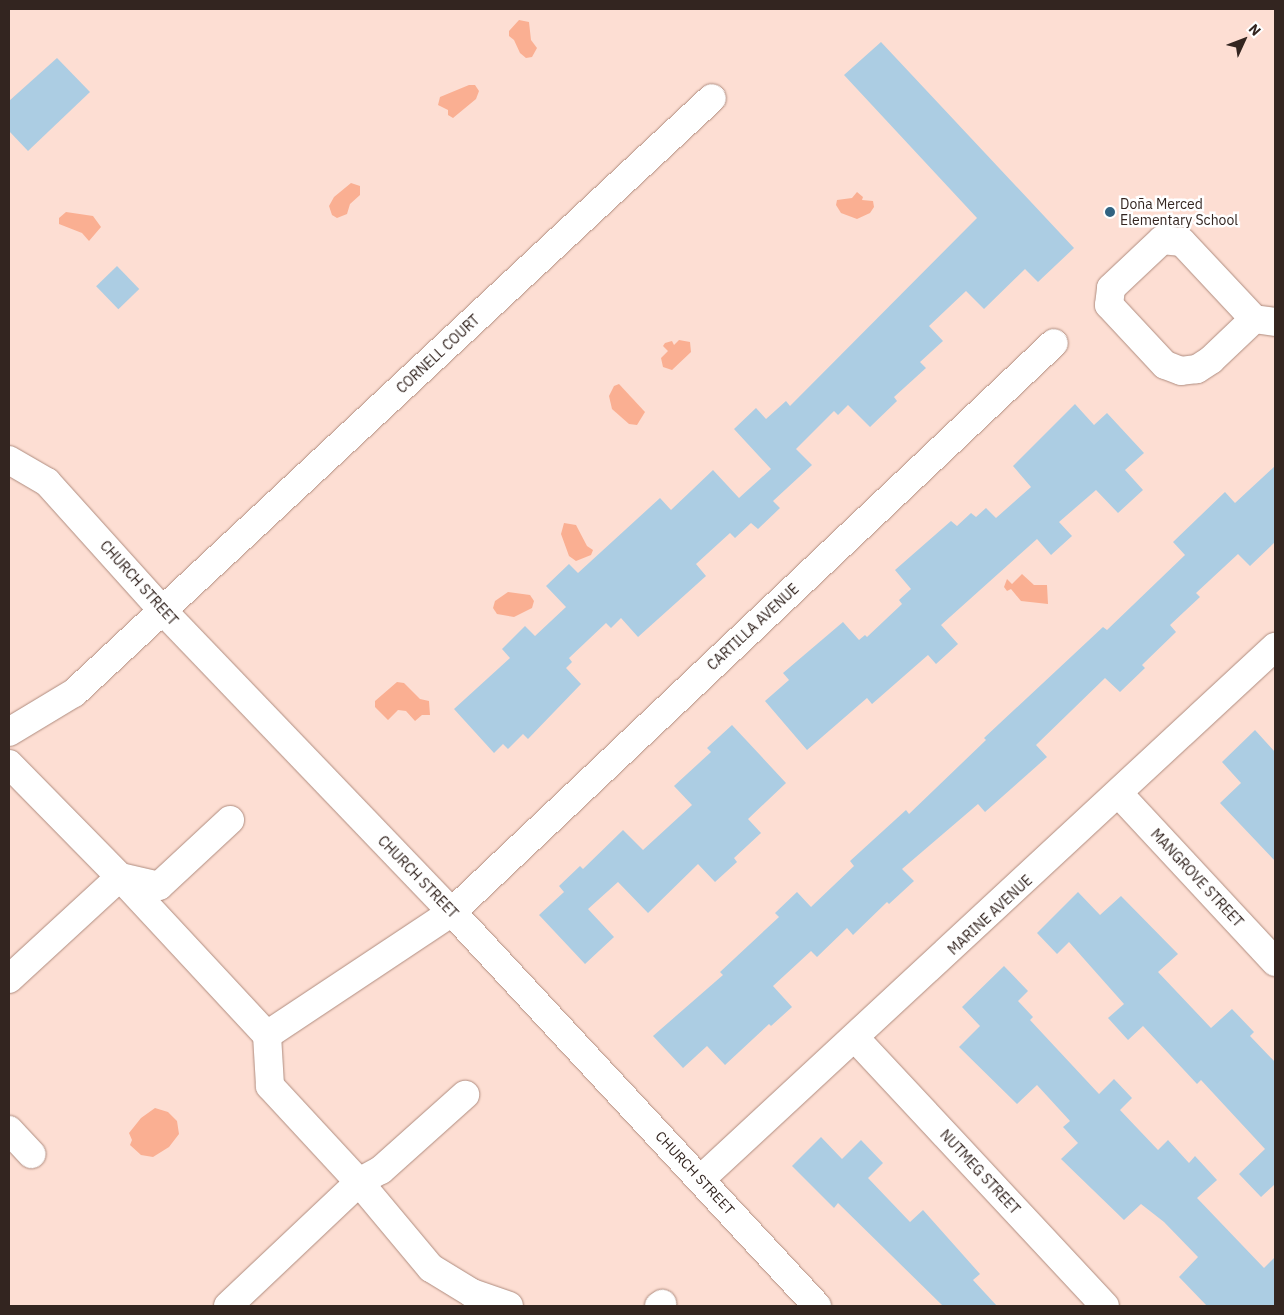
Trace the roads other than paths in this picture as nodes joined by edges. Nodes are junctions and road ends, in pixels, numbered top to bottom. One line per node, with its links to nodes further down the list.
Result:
1 (712, 98): 5 (street, CORNELL COURT)
2 (1265, 321): 2 (street)
3 (1054, 343): 12 (street, CARTILLA AVENUE)
4 (9, 460): 5 (street, CHURCH STREET)
5 (164, 610): 7 (street, CORNELL COURT); 12 (street, CHURCH STREET)
6 (1275, 648): 9 (street, MARINE AVENUE)
7 (9, 732)
8 (9, 764): 11 (street)
9 (1120, 795): 13 (street, MANGROVE STREET); 16 (street, MARINE AVENUE)
10 (230, 820): 11 (street)
11 (120, 877): 14 (street); 15 (street)
12 (452, 912): 15 (street, CARTILLA AVENUE); 20 (street, CHURCH STREET)
13 (1275, 962)
14 (9, 979)
15 (267, 1035): 21 (street)
16 (856, 1039): 20 (street, MARINE AVENUE); 25 (street, NUTMEG STREET)
17 (465, 1095): 21 (street)
18 (9, 1130): 19 (street)
19 (31, 1154)
20 (701, 1179): 24 (street, CHURCH STREET)
21 (359, 1182): 22 (street); 23 (street)
22 (228, 1306)
23 (509, 1306)
24 (817, 1306)
25 (1105, 1306)

